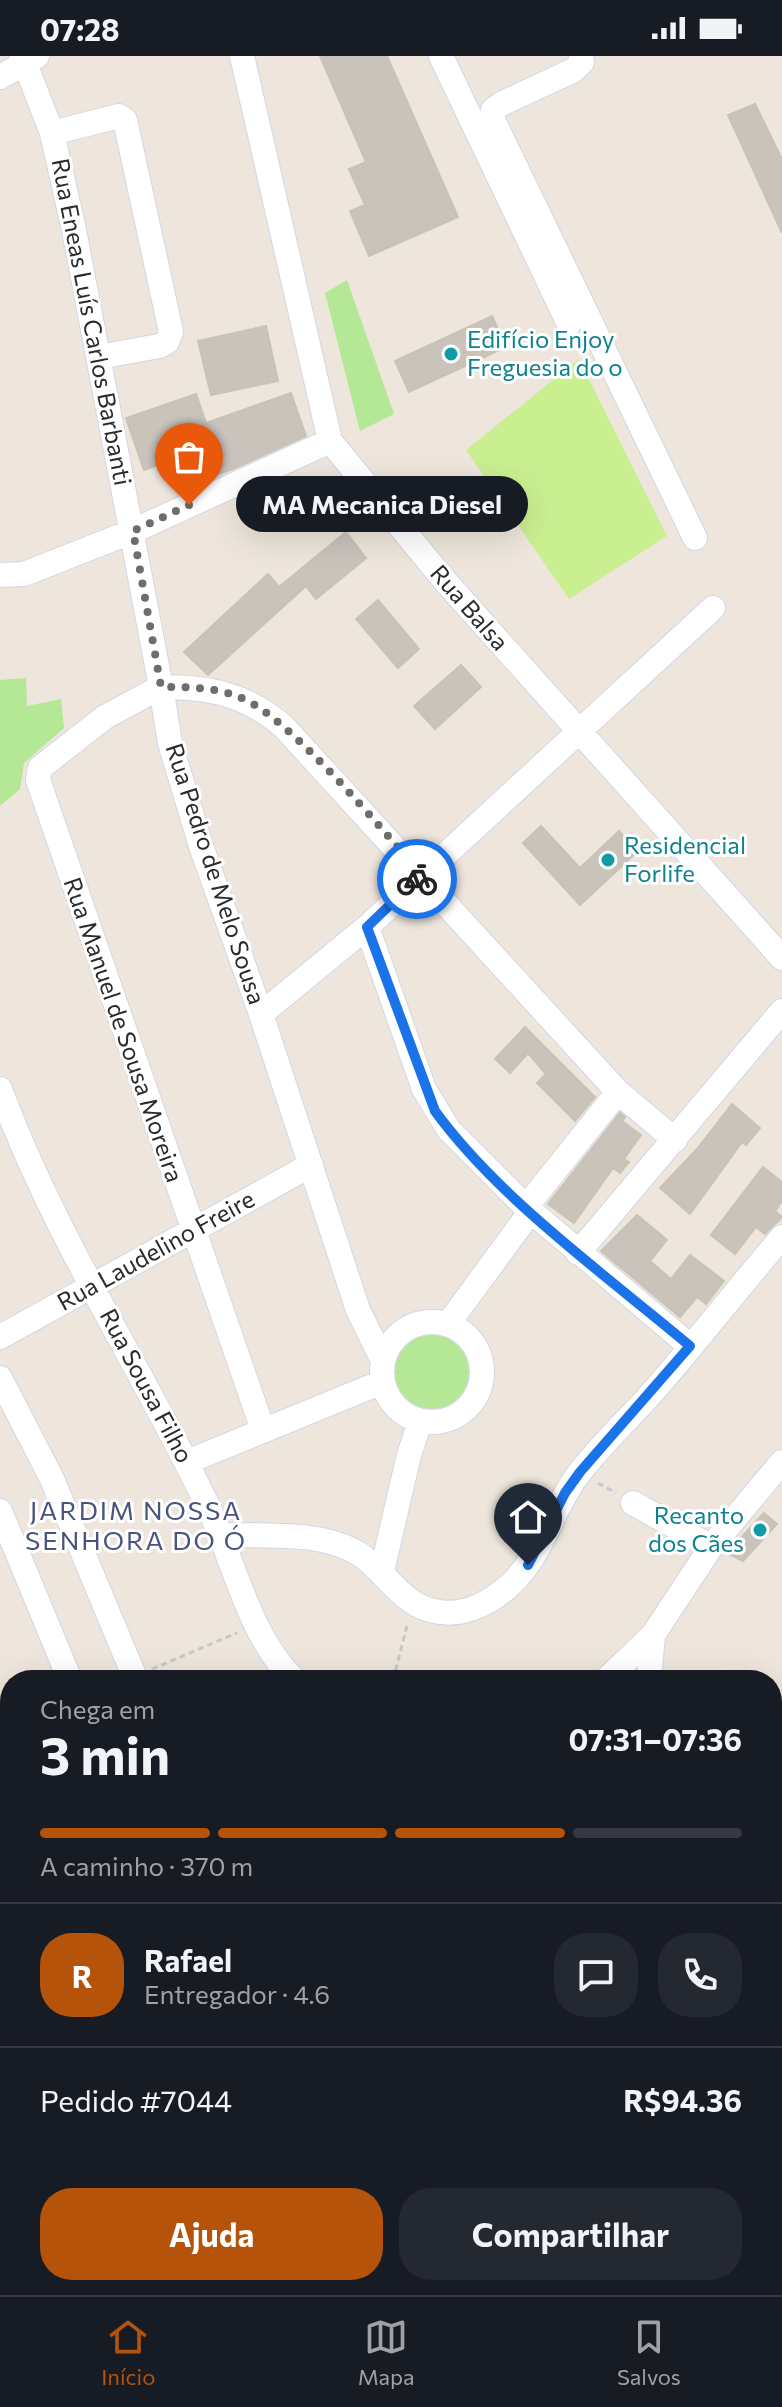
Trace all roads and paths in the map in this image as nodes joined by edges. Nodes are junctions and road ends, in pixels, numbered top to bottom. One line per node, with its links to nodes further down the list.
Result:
1 (242, 56): 9 (street, Rua Balsa)
2 (441, 56): 7 (street)
3 (581, 56): 11 (street)
4 (28, 58): 5 (street); 6 (street, Rua Eneas Luís Carlos Barbanti)
5 (0, 77)
6 (52, 133): 8 (street, Rua Eneas Luís Carlos Barbanti); 8 (street)
7 (569, 324)
8 (99, 357): 10 (street, Rua Eneas Luís Carlos Barbanti)
9 (330, 441): 10 (street); 15 (street, Rua Balsa)
10 (133, 531): 12 (street); 14 (street, Rua Eneas Luís Carlos Barbanti)
11 (695, 538)
12 (0, 575)
13 (713, 608): 15 (street)
14 (161, 687): 16 (street); 20 (street, Rua Pedro de Melo Sousa); 26 (street, Rua Manuel de Sousa Moreira)
15 (578, 733): 16 (street); 18 (street, Rua Balsa)
16 (422, 875): 17 (street); 22 (street)
17 (367, 927): 20 (street); 25 (street)
18 (782, 958)
19 (782, 1011): 23 (street)
20 (261, 1014): 24 (street, Rua Pedro de Melo Sousa)
21 (0, 1089): 29 (street, Rua Sousa Filho)
22 (618, 1092): 23 (street); 25 (street)
23 (675, 1140): 28 (street)
24 (311, 1165): 26 (street, Rua Laudelino Freire); 33 (street, Rua Pedro de Melo Sousa)
25 (528, 1209): 28 (street); 30 (street)
26 (191, 1231): 29 (street, Rua Laudelino Freire); 36 (street, Rua Manuel de Sousa Moreira)
27 (782, 1237): 32 (street)
28 (578, 1253): 32 (street)
29 (93, 1285): 31 (street, Rua Laudelino Freire); 37 (street, Rua Sousa Filho)
30 (448, 1324): 33 (street); 35 (street)
31 (0, 1337)
32 (690, 1346): 38 (street)
33 (382, 1371): 35 (street); 36 (street)
34 (0, 1378): 49 (street)
35 (420, 1422): 44 (street)
36 (263, 1430): 37 (street)
37 (187, 1462): 42 (street, Rua Sousa Filho)
38 (580, 1472): 40 (path); 45 (street)
39 (777, 1477): 43 (street)
40 (633, 1503): 43 (street)
41 (0, 1511): 48 (street)
42 (222, 1535): 44 (street); 46 (street, Rua Sousa Filho)
43 (711, 1547): 47 (street)
44 (382, 1571): 45 (street)
45 (412, 1604): 52 (path)
46 (256, 1625): 50 (path); 51 (street, Rua Sousa Filho)
47 (653, 1635): 53 (street); 54 (street)
48 (66, 1670)
49 (132, 1670)
50 (153, 1670)
51 (287, 1670)
52 (396, 1670)
53 (616, 1670)
54 (650, 1670)

